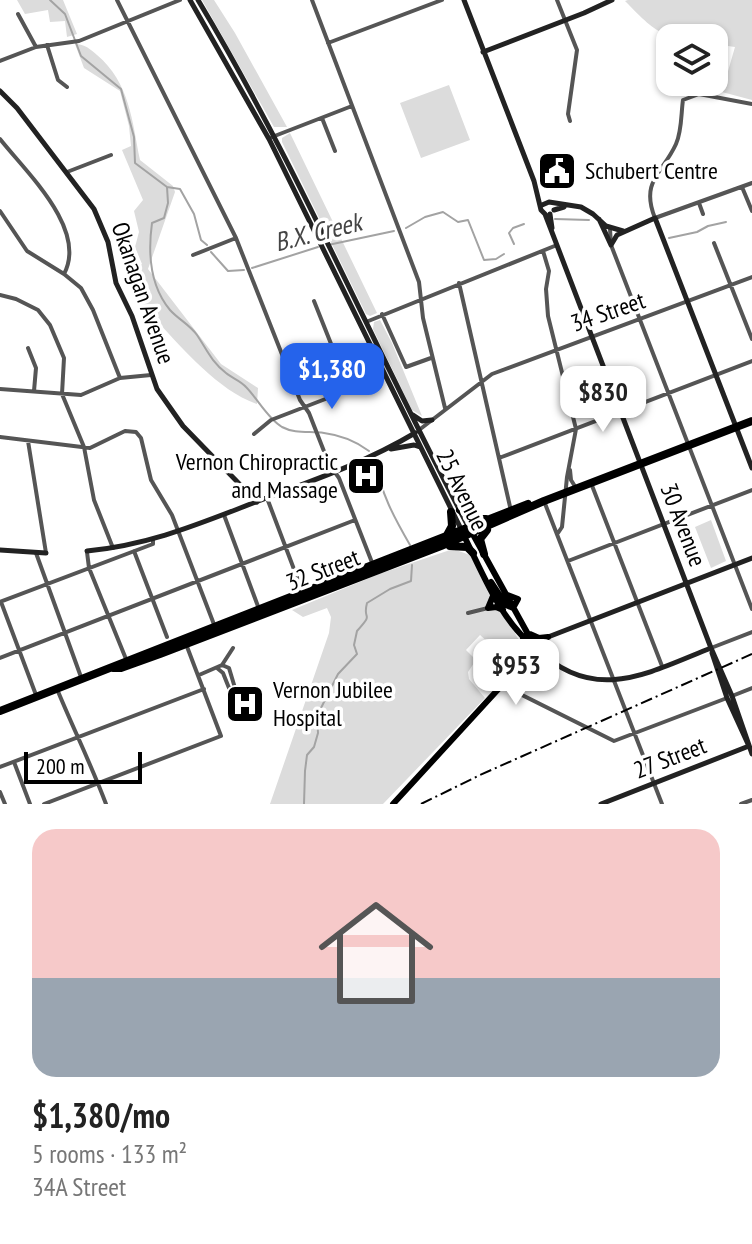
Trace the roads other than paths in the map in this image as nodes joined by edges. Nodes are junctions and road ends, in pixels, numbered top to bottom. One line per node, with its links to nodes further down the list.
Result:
1 (117, 0): 11 (street)
2 (180, 0): 11 (street)
3 (190, 0): 24 (street, 25 Avenue)
4 (198, 0): 24 (street, 25 Avenue)
5 (312, 0): 13 (street)
6 (442, 0): 13 (street)
7 (464, 0): 16 (street)
8 (557, 0): 12 (street)
9 (612, 0): 12 (street)
10 (18, 14): 15 (street)
11 (130, 21): 14 (street); 42 (street)
12 (565, 21): 16 (street); 23 (street)
13 (328, 43): 21 (street)
14 (47, 45): 15 (street); 18 (street)
15 (36, 47): 17 (street)
16 (483, 52): 32 (street)
17 (0, 61)
18 (67, 87)
19 (0, 91): 28 (street, Okanagan Avenue)
20 (752, 104): 38 (street)
21 (352, 106): 22 (street); 53 (street)
22 (322, 118): 24 (street); 26 (street)
23 (570, 121)
24 (272, 137): 58 (street, 25 Avenue)
25 (0, 139): 48 (street)
26 (335, 151)
27 (111, 155): 28 (street)
28 (67, 172): 65 (street, Okanagan Avenue)
29 (752, 183): 30 (street)
30 (742, 187): 31 (street); 35 (street)
31 (699, 203): 37 (street); 38 (street)
32 (546, 204): 33 (street); 36 (street); 36 (street)
33 (569, 205): 36 (street); 39 (street)
34 (0, 211): 48 (street)
35 (752, 211)
36 (550, 213): 44 (street, 30 Avenue)
37 (703, 214)
38 (655, 218): 41 (street); 55 (street)
39 (599, 219): 40 (street); 45 (street)
40 (610, 229): 41 (street); 45 (street)
41 (625, 231): 45 (street)
42 (236, 238): 47 (street); 75 (street)
43 (714, 243): 51 (street)
44 (557, 245): 46 (street); 59 (street, 30 Avenue)
45 (611, 245): 57 (street)
46 (543, 251): 50 (street); 62 (street)
47 (193, 255)
48 (64, 274): 68 (street)
49 (752, 277): 51 (street, 34 Street)
50 (459, 283): 53 (street); 69 (street)
51 (731, 285): 55 (street, 34 Street); 60 (street)
52 (0, 295): 74 (street)
53 (422, 299): 56 (street); 63 (street)
54 (314, 301): 71 (street)
55 (687, 302): 57 (street, 34 Street); 67 (street)
56 (382, 314): 58 (street); 63 (street)
57 (640, 320): 59 (street, 34 Street); 73 (street)
58 (362, 323): 66 (street, 25 Avenue)
59 (593, 338): 62 (street, 34 Street); 78 (street, 30 Avenue)
60 (752, 339)
61 (28, 348): 72 (street)
62 (557, 349): 69 (street, 34 Street); 82 (street)
63 (432, 358): 76 (street)
64 (752, 361): 67 (street)
65 (151, 375): 68 (street); 104 (street, Okanagan Avenue)
66 (388, 375): 71 (street); 77 (street, 25 Avenue); 83 (street, 25 Avenue)
67 (716, 375): 73 (street); 81 (street)
68 (120, 378): 74 (street)
69 (481, 381): 76 (street, 34 Street); 93 (street)
70 (0, 389): 72 (street)
71 (349, 389): 75 (street)
72 (34, 391): 74 (street)
73 (669, 393): 78 (street); 89 (street)
74 (62, 394): 90 (street)
75 (304, 407): 84 (street); 97 (street)
76 (445, 408): 79 (street, 34 Street)
77 (410, 412): 79 (street); 83 (street, 25 Avenue)
78 (620, 412): 82 (street); 94 (street, 30 Avenue)
79 (432, 420): 83 (street, 34 Street)
80 (752, 421): 81 (highway, 32 Street)
81 (736, 427): 89 (highway, 32 Street); 96 (street)
82 (576, 429): 85 (street); 88 (street)
83 (416, 432): 91 (street, 25 Avenue); 92 (street, 34 Street); 106 (street, 25 Avenue)
84 (254, 434)
85 (562, 434): 88 (street); 93 (street)
86 (0, 437): 87 (street)
87 (28, 440): 90 (street); 124 (street)
88 (574, 442): 95 (street)
89 (689, 446): 94 (highway, 32 Street); 105 (street)
90 (84, 447): 113 (street); 119 (street)
91 (420, 447): 92 (street); 106 (street, 25 Avenue)
92 (386, 450): 97 (street, 34 Street)
93 (499, 458): 107 (street)
94 (640, 465): 98 (highway, 32 Street); 111 (street, 30 Avenue)
95 (570, 468): 99 (street); 101 (street)
96 (752, 468)
97 (335, 472): 102 (street, 34 Street); 109 (street)
98 (591, 483): 99 (highway, 32 Street); 117 (street)
99 (577, 489): 101 (highway, 32 Street)
100 (752, 490): 105 (street)
101 (567, 492): 103 (highway, 32 Street); 114 (street)
102 (267, 498): 104 (street, 34 Street); 118 (street)
103 (544, 501): 107 (highway, 32 Street); 110 (highway, 32 Street); 114 (street)
104 (257, 502): 108 (street, 34 Street)
105 (712, 505): 111 (street); 131 (street)
106 (455, 511): 110 (highway); 112 (street, 25 Avenue); 116 (highway)
107 (511, 511): 110 (highway, 32 Street)
108 (224, 515): 113 (street, 34 Street); 129 (street)
109 (355, 520): 118 (street); 130 (street)
110 (492, 522): 112 (highway, 32 Street); 126 (highway)
111 (663, 524): 117 (street); 135 (street, 30 Avenue)
112 (467, 532): 116 (highway, 32 Street); 125 (main road, 25 Avenue); 126 (main road, 25 Avenue)
113 (179, 533): 115 (street, 34 Street); 134 (street)
114 (557, 534): 128 (street)
115 (153, 539): 119 (street, 34 Street); 122 (street)
116 (443, 542): 125 (highway); 130 (highway, 32 Street); 138 (highway, 32 Street)
117 (614, 543): 128 (street); 141 (street)
118 (286, 547): 129 (street); 138 (street)
119 (113, 548): 121 (street, 34 Street)
120 (0, 550): 123 (street)
121 (87, 551): 132 (street)
122 (134, 551): 132 (street); 139 (street)
123 (36, 553): 124 (street); 136 (street)
124 (46, 553)
125 (473, 553): 133 (main road, 25 Avenue)
126 (484, 554): 143 (main road, 25 Avenue)
127 (752, 558): 131 (street)
128 (568, 561): 149 (street)
129 (242, 564): 134 (street); 144 (street)
130 (373, 565): 138 (highway, 32 Street)
131 (735, 565): 135 (street); 145 (street)
132 (89, 568): 136 (street); 148 (street)
133 (483, 573): 137 (main road, 25 Avenue); 143 (main road)
134 (198, 581): 139 (street); 150 (street)
135 (687, 583): 141 (street); 159 (street, 30 Avenue)
136 (45, 584): 140 (street); 152 (street)
137 (493, 592): 142 (main road); 146 (main road, 25 Avenue)
138 (304, 596): 144 (highway, 32 Street); 156 (highway, 32 Street)
139 (152, 599): 148 (street); 154 (street)
140 (0, 601): 160 (street)
141 (638, 603): 149 (street); 166 (street)
142 (488, 608): 146 (main road); 147 (street)
143 (513, 608): 153 (main road, 25 Avenue)
144 (259, 609): 150 (highway, 32 Street)
145 (752, 609)
146 (503, 610): 153 (main road, 25 Avenue)
147 (468, 613)
148 (109, 616): 152 (street); 164 (street)
149 (590, 620): 155 (street); 170 (street)
150 (215, 627): 156 (highway, 32 Street)
151 (752, 632): 159 (street)
152 (64, 633): 160 (street); 169 (street)
153 (525, 635): 155 (main road); 158 (main road, 25 Avenue); 167 (main road)
154 (167, 637)
155 (548, 637): 158 (street)
156 (185, 641): 164 (highway, 32 Street); 168 (street)
157 (233, 648): 165 (street)
158 (536, 648): 167 (main road); 170 (street, 25 Avenue)
159 (711, 648): 161 (street); 163 (street, 30 Avenue); 176 (street, 30 Avenue)
160 (19, 651): 162 (street); 175 (street)
161 (700, 653): 163 (street); 166 (street)
162 (0, 658)
163 (713, 658): 176 (street, 30 Avenue)
164 (127, 663): 169 (highway, 32 Street)
165 (220, 666): 165 (street); 168 (street)
166 (662, 666): 170 (street)
167 (517, 669): 171 (main road)
168 (199, 675): 174 (street)
169 (82, 680): 173 (highway, 32 Street)
170 (615, 681): 178 (street)
171 (504, 686): 178 (street); 192 (main road)
172 (752, 688): 176 (street)
173 (57, 689): 175 (highway, 32 Street); 179 (street)
174 (204, 689): 179 (street); 184 (street)
175 (37, 697): 177 (highway, 32 Street)
176 (730, 697): 178 (street); 180 (street, 30 Avenue)
177 (0, 711)
178 (634, 733): 185 (street)
179 (78, 738): 182 (street); 184 (street)
180 (750, 745): 181 (street, 30 Avenue); 185 (street, 27 Street)
181 (752, 754)
182 (14, 762): 183 (street); 189 (street)
183 (0, 767)
184 (98, 783): 190 (street); 191 (street)
185 (653, 783): 193 (street, 27 Street); 194 (street)
186 (0, 792): 188 (street)
187 (752, 800): 195 (street)
188 (5, 804)
189 (30, 804)
190 (44, 804)
191 (106, 804)
192 (393, 804)
193 (601, 804)
194 (662, 804)
195 (741, 804)

